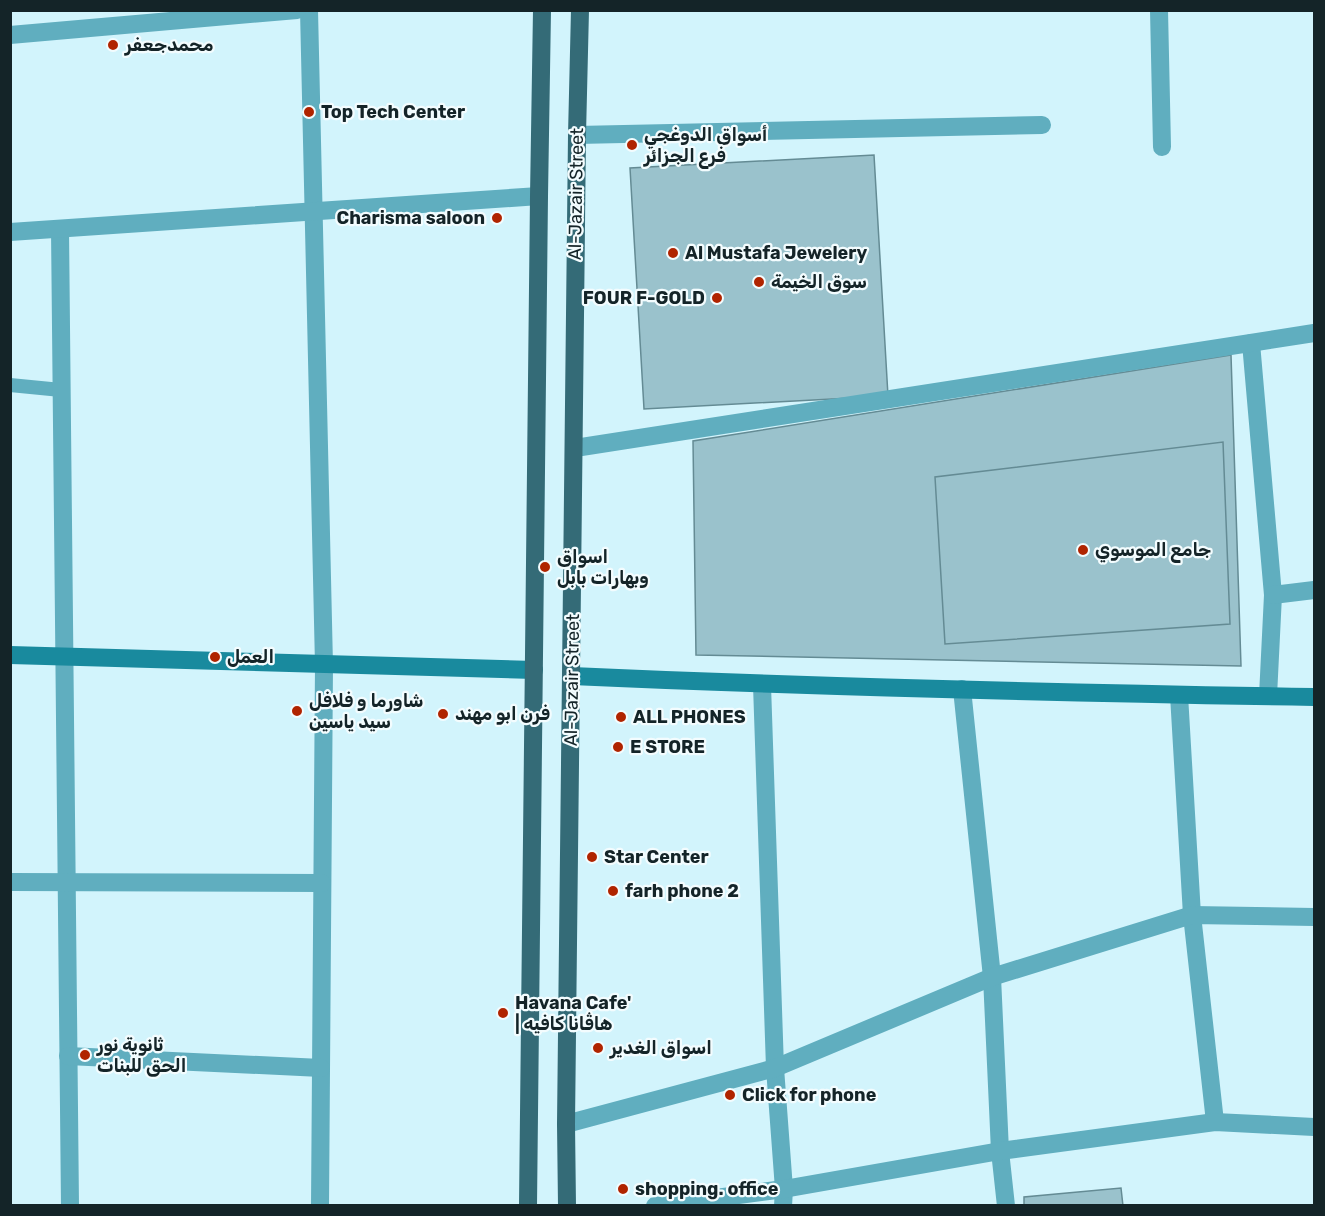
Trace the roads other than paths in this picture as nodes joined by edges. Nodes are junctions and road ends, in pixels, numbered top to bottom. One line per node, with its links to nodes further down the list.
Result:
1 (297, 10): 6 (street)
2 (309, 10): 11 (street)
3 (542, 10): 10 (main road, Al-Jazair Street)
4 (580, 10): 8 (main road, Al-Jazair Street)
5 (1159, 10): 9 (street)
6 (10, 35)
7 (1042, 125): 8 (street)
8 (577, 135): 18 (main road, Al-Jazair Street)
9 (1162, 147)
10 (539, 196): 11 (street); 24 (main road, Al-Jazair Street)
11 (313, 212): 12 (street); 23 (street)
12 (60, 229): 13 (street); 17 (street)
13 (10, 232)
14 (1314, 333): 15 (street)
15 (1251, 343): 18 (street); 20 (street)
16 (10, 386): 17 (lane)
17 (61, 390): 22 (street)
18 (574, 448): 25 (main road, Al-Jazair Street)
19 (1314, 590): 20 (street)
20 (1273, 595): 29 (street)
21 (10, 655): 22 (street)
22 (64, 657): 23 (street); 32 (street)
23 (324, 665): 24 (street); 33 (street)
24 (534, 670): 47 (main road, Al-Jazair Street)
25 (572, 676): 26 (street); 41 (main road, Al-Jazair Street)
26 (762, 685): 27 (street); 39 (street)
27 (962, 689): 28 (street); 36 (street)
28 (1179, 695): 29 (street); 34 (street)
29 (1268, 696): 30 (street)
30 (1314, 697)
31 (10, 882): 32 (street)
32 (66, 882): 33 (street); 37 (street)
33 (322, 883): 38 (street)
34 (1192, 915): 35 (street); 36 (street); 40 (street)
35 (1314, 917)
36 (992, 977): 39 (street); 43 (street)
37 (68, 1056): 38 (street); 45 (street)
38 (321, 1068): 46 (street)
39 (775, 1068): 41 (street); 44 (street)
40 (1215, 1122): 42 (street); 43 (street)
41 (567, 1124): 48 (main road, Al-Jazair Street)
42 (1314, 1127)
43 (1000, 1151): 44 (street); 50 (street)
44 (784, 1197): 49 (street)
45 (70, 1206)
46 (320, 1206)
47 (528, 1206)
48 (567, 1206)
49 (655, 1206)
50 (1006, 1206)

